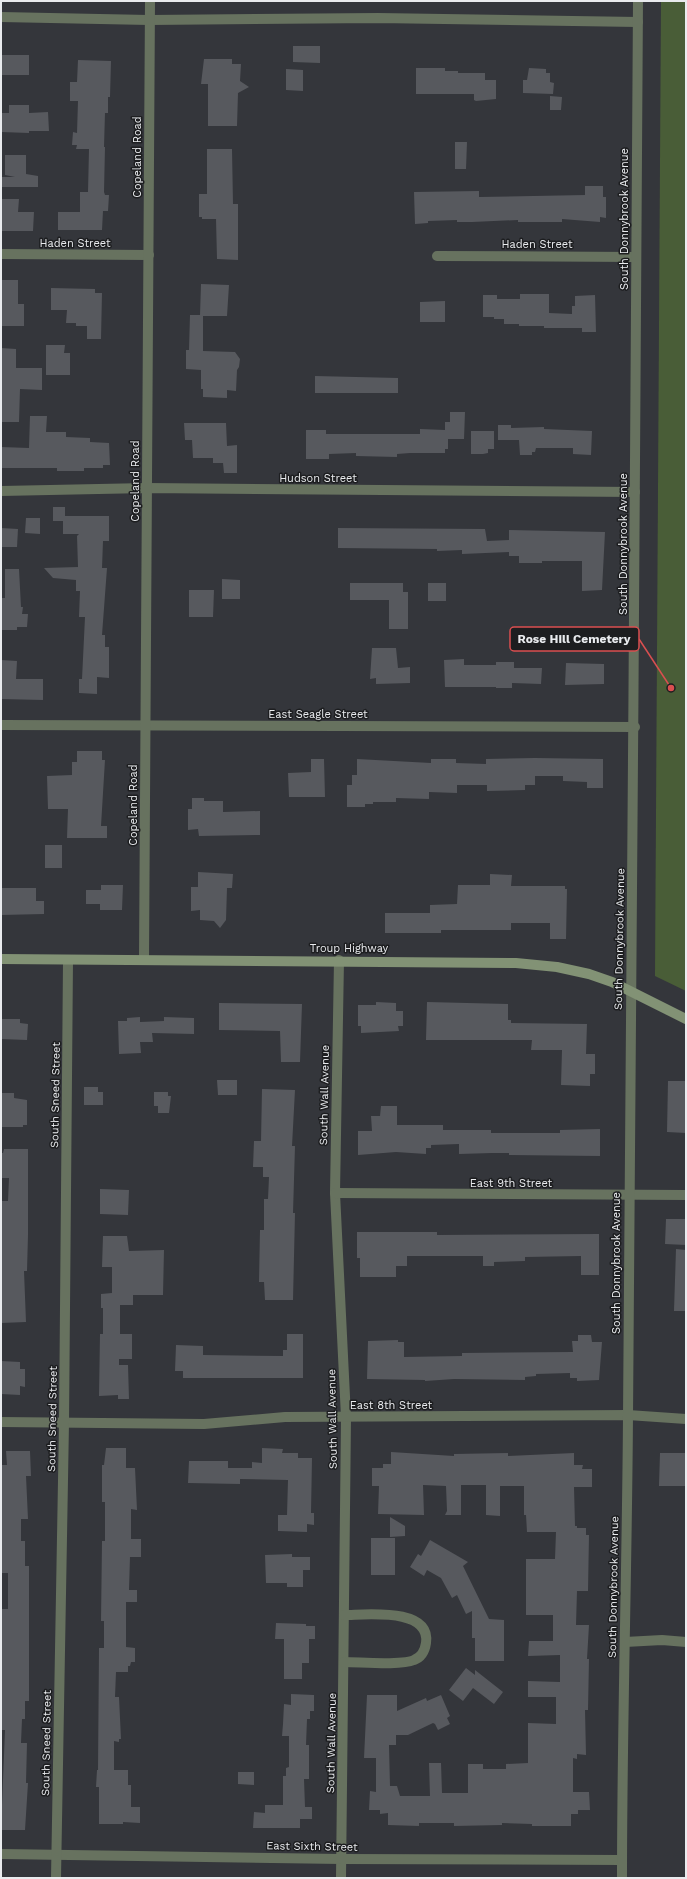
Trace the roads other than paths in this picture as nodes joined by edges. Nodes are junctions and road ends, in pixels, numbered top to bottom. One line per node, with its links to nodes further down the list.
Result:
1 (150, 1): 4 (street, Copeland Road)
2 (638, 1): 5 (street, South Donnybrook Avenue)
3 (1, 17): 4 (street)
4 (150, 20): 5 (street); 7 (street, Copeland Road)
5 (638, 22): 9 (street, South Donnybrook Avenue)
6 (1, 254): 7 (street, Haden Street)
7 (149, 255): 10 (street, Copeland Road)
8 (437, 256): 9 (street, Haden Street)
9 (636, 256): 12 (street, South Donnybrook Avenue)
10 (147, 488): 11 (street, Hudson Street); 12 (street, Hudson Street); 14 (street, Copeland Road)
11 (1, 491)
12 (635, 492): 15 (street, South Donnybrook Avenue)
13 (1, 725): 14 (street, East Seagle Street)
14 (145, 726): 15 (street, East Seagle Street); 17 (street, Copeland Road)
15 (634, 727): 20 (street, South Donnybrook Avenue)
16 (1, 959): 19 (main road, Troup Highway)
17 (144, 960): 18 (main road, Troup Highway); 19 (main road, Troup Highway)
18 (338, 960): 20 (main road, Troup Highway); 22 (street, South Wall Avenue)
19 (68, 961): 29 (street, South Sneed Street)
20 (630, 992): 21 (main road, Troup Highway); 24 (street, South Donnybrook Avenue)
21 (686, 1019)
22 (335, 1193): 24 (street, East 9th Street); 26 (street, South Wall Avenue)
23 (686, 1195): 24 (street, East 9th Street)
24 (629, 1196): 25 (street, South Donnybrook Avenue)
25 (628, 1415): 26 (street, East 8th Street); 27 (street, East 8th Street); 31 (street, South Donnybrook Avenue)
26 (346, 1417): 29 (street, East 8th Street); 30 (street, South Wall Avenue)
27 (686, 1419)
28 (1, 1422): 29 (street, East 8th Street)
29 (64, 1423): 35 (street, South Sneed Street)
30 (344, 1615): 33 (street, South Wall Avenue); 33 (street)
31 (625, 1642): 32 (street); 37 (street, South Donnybrook Avenue)
32 (686, 1642)
33 (344, 1662): 36 (street, South Wall Avenue)
34 (1, 1854): 35 (street, East Sixth Street)
35 (56, 1854): 36 (street, East Sixth Street); 38 (street, South Sneed Street)
36 (341, 1859): 37 (street, East Sixth Street); 39 (street, South Wall Avenue)
37 (622, 1860): 40 (street, South Donnybrook Avenue)
38 (56, 1878)
39 (341, 1878)
40 (622, 1878)

